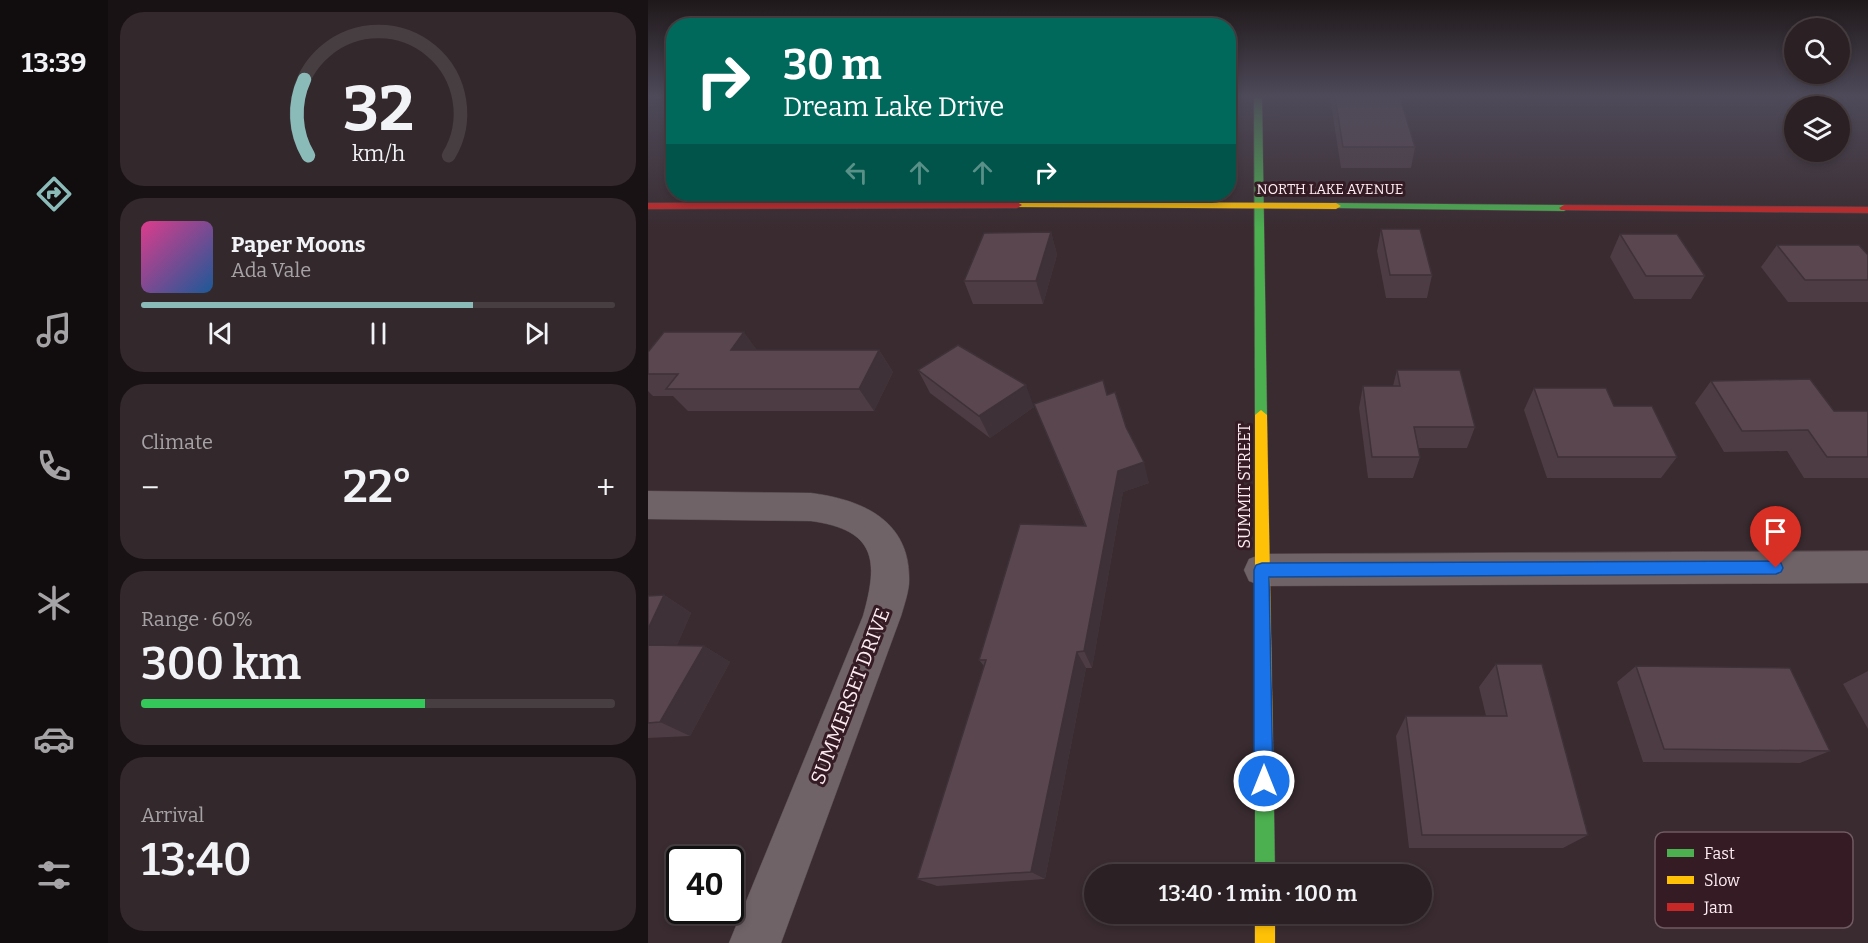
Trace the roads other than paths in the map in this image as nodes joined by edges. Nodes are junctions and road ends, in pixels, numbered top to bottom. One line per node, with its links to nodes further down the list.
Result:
1 (1258, 141): 2 (street, SUMMIT STREET)
2 (1259, 205): 3 (street, NORTH LAKE AVENUE); 4 (street, NORTH LAKE AVENUE); 7 (street, SUMMIT STREET)
3 (648, 206)
4 (1868, 210)
5 (648, 505): 10 (street, SUMMERSET DRIVE)
6 (1868, 567): 7 (street)
7 (1262, 570): 8 (street, SUMMIT STREET)
8 (1264, 864)
9 (1265, 924): 11 (street)
10 (756, 943)
11 (1265, 943)

